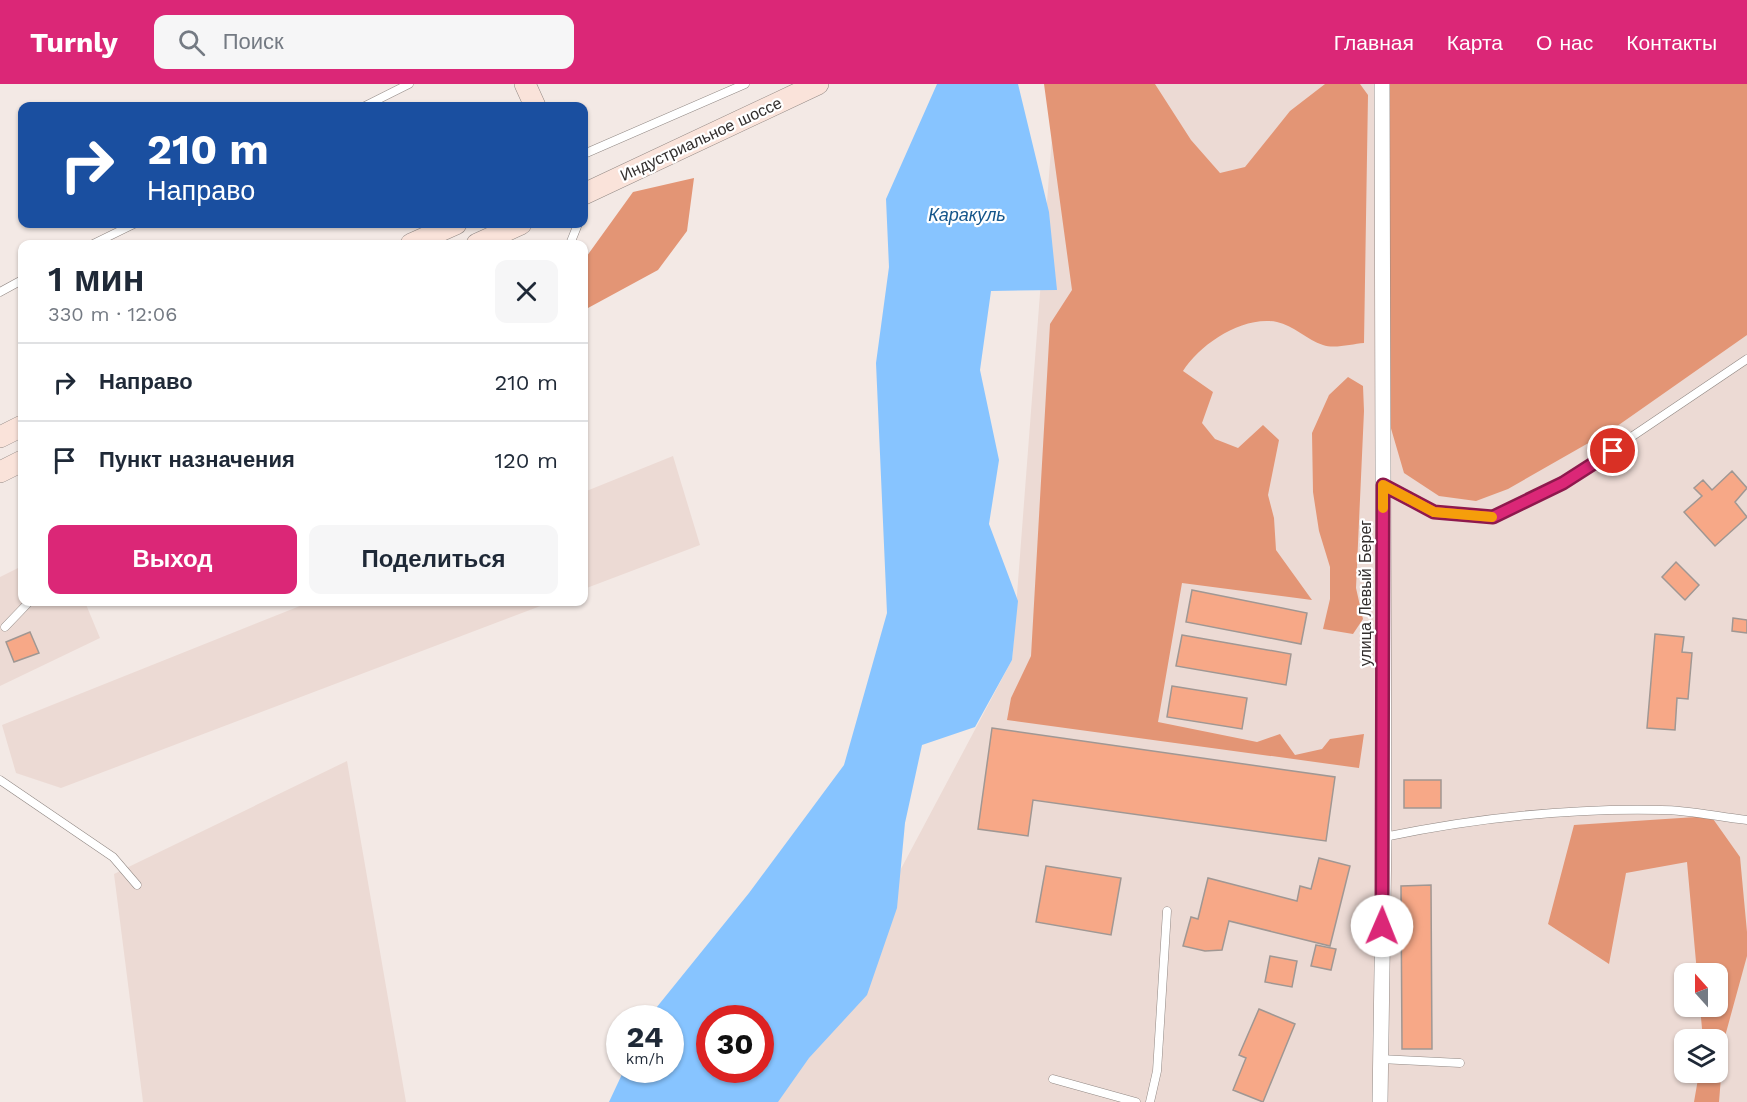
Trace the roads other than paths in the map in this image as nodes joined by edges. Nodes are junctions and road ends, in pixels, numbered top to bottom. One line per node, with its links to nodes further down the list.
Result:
1 (409, 84): 6 (lane)
2 (525, 84): 7 (main road)
3 (745, 84): 8 (lane)
4 (818, 84): 9 (main road, Индустриальное шоссе)
5 (1382, 84): 23 (street, улица Левый Берег)
6 (373, 102)
7 (533, 102)
8 (588, 152)
9 (588, 192)
10 (126, 228): 13 (lane)
11 (447, 228): 14 (main road)
12 (512, 228): 15 (main road)
13 (101, 240)
14 (420, 240)
15 (486, 240)
16 (18, 282): 17 (lane)
17 (0, 291)
18 (1747, 359): 23 (lane)
19 (18, 428): 20 (main road)
20 (0, 436)
21 (18, 463): 22 (main road)
22 (0, 472)
23 (1383, 485): 28 (street, улица Левый Берег)
24 (24, 606): 25 (lane)
25 (5, 627)
26 (0, 780): 29 (lane)
27 (1747, 820): 28 (lane)
28 (1384, 837): 31 (street, улица Левый Берег)
29 (137, 885)
30 (1167, 912): 35 (lane)
31 (1380, 1059): 32 (lane); 36 (street, улица Левый Берег)
32 (1460, 1063)
33 (1053, 1079): 34 (lane)
34 (1136, 1102)
35 (1150, 1102)
36 (1380, 1102)

